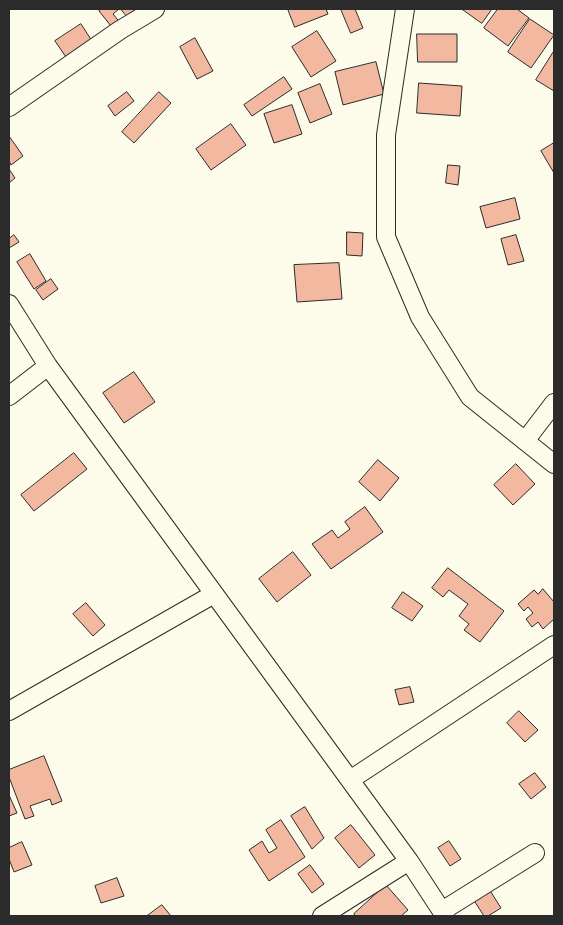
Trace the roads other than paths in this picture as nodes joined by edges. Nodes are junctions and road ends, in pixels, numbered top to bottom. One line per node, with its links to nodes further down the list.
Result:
1 (155, 9): 3 (street)
2 (405, 9): 8 (street)
3 (9, 107)
4 (9, 304): 5 (street)
5 (48, 366): 6 (street); 10 (street)
6 (9, 396)
7 (554, 403): 8 (street)
8 (525, 441): 9 (street)
9 (554, 464)
10 (214, 594): 12 (street); 13 (street)
11 (554, 644): 13 (street)
12 (9, 711)
13 (350, 780): 15 (street)
14 (536, 853): 16 (street)
15 (409, 861): 16 (street); 17 (street)
16 (444, 913)
17 (322, 916)

